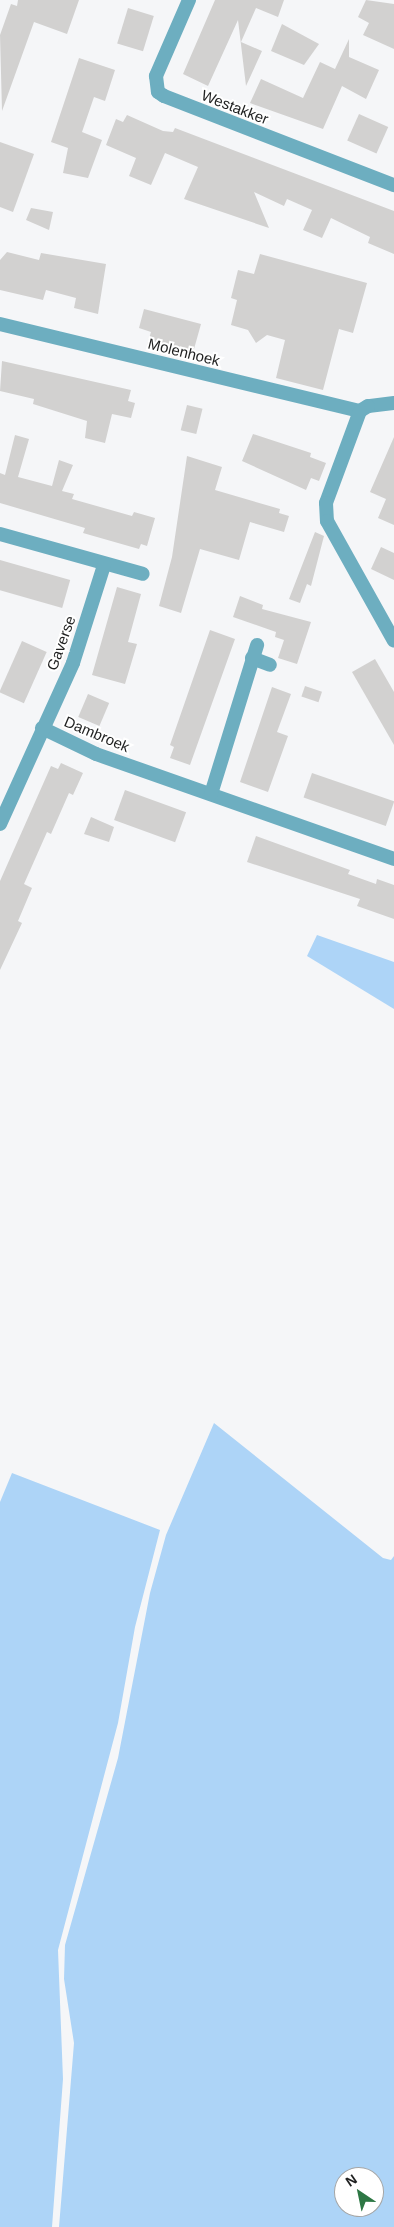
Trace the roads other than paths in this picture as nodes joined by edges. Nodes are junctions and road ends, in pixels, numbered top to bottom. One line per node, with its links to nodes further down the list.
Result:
1 (189, 0): 2 (street, Westakker)
2 (394, 185)
3 (0, 324): 5 (street, Molenhoek)
4 (394, 403): 5 (street, Molenhoek)
5 (360, 411): 9 (street)
6 (0, 534): 7 (street)
7 (104, 565): 8 (street); 11 (street, Gaverse)
8 (143, 574)
9 (394, 641)
10 (270, 665): 12 (street)
11 (42, 728): 12 (street, Dambroek); 13 (street, Dambroek)
12 (210, 794): 14 (street, Dambroek)
13 (0, 824)
14 (394, 859)

